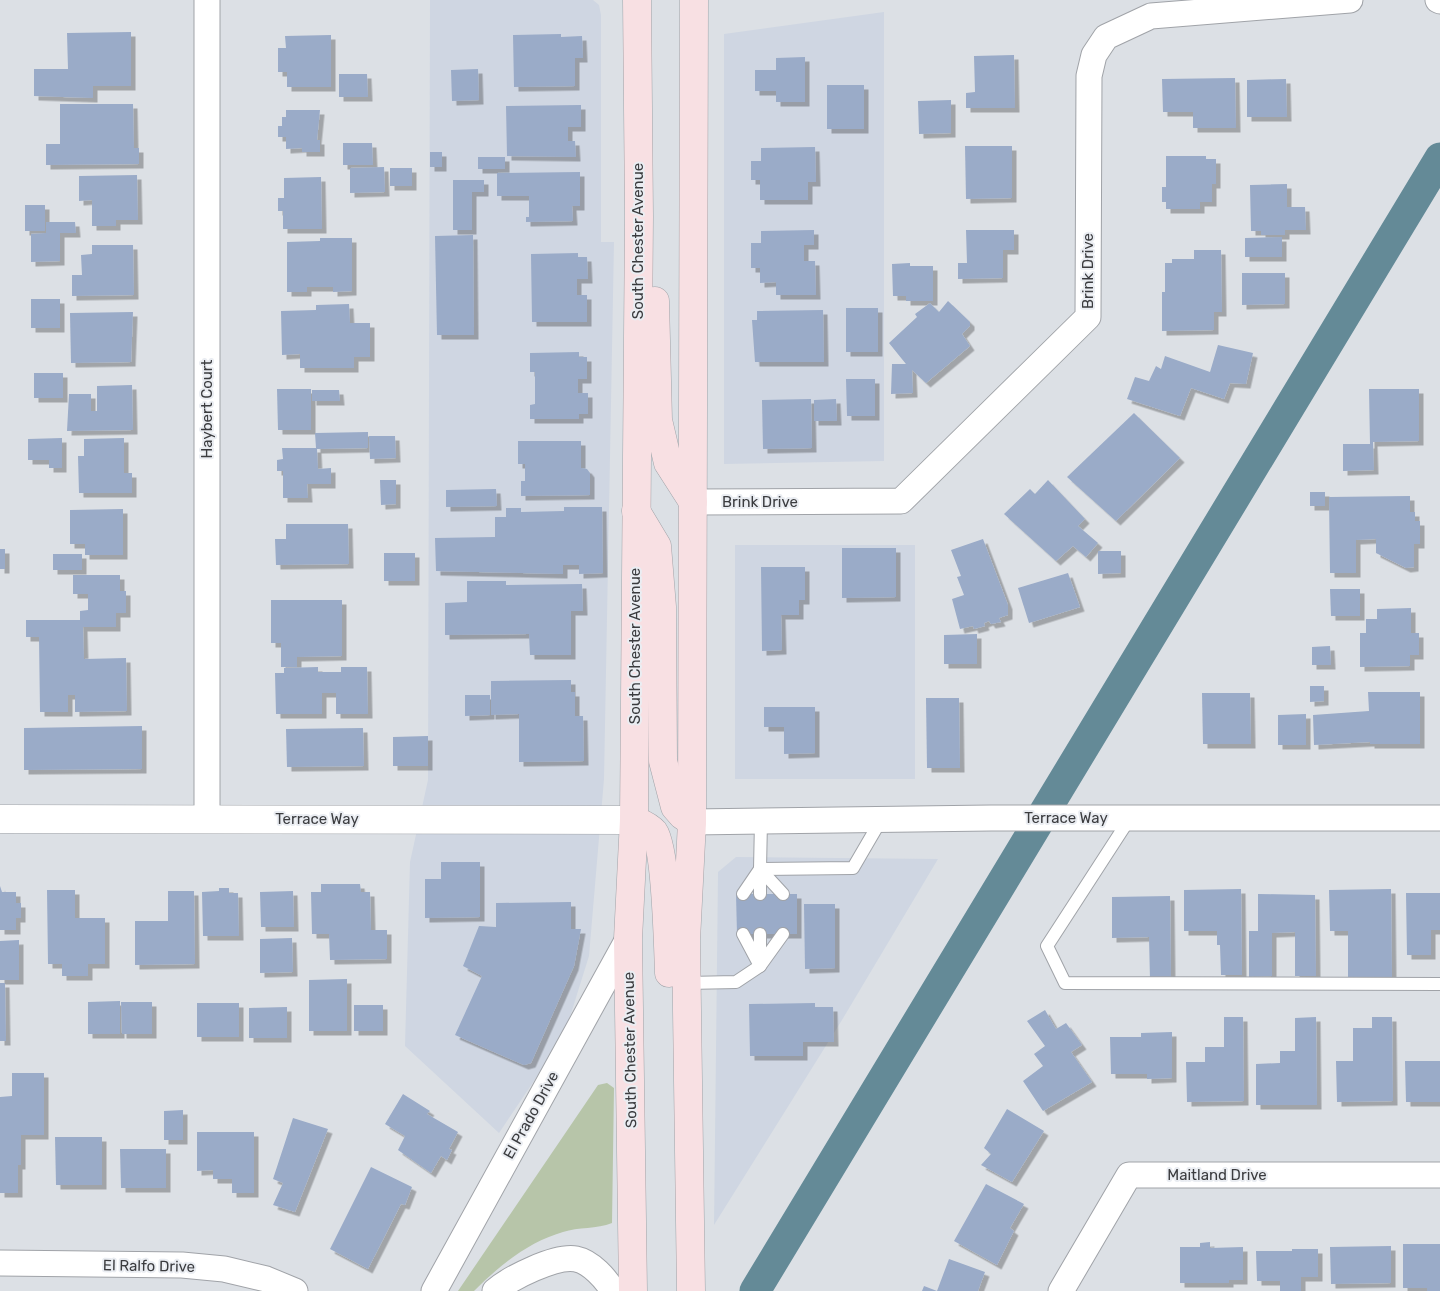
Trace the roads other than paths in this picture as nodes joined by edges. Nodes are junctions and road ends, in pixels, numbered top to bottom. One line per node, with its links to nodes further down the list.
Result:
1 (207, 0): 11 (street, Haybert Court)
2 (637, 0): 5 (main road, South Chester Avenue)
3 (694, 0): 6 (main road)
4 (1350, 0): 6 (street, Brink Drive)
5 (638, 216): 6 (main road); 7 (main road, South Chester Avenue)
6 (693, 502): 15 (main road)
7 (636, 511): 12 (main road, South Chester Avenue); 15 (main road)
8 (1130, 818): 9 (street, Terrace Way); 13 (street, Terrace Way); 26 (lane)
9 (1440, 818)
10 (0, 819): 11 (street, Terrace Way)
11 (207, 819): 12 (street, Terrace Way)
12 (634, 820): 23 (main road, South Chester Avenue); 27 (main road)
13 (880, 820): 14 (street, Terrace Way); 16 (lane)
14 (761, 821): 15 (street, Terrace Way); 16 (lane)
15 (692, 822): 25 (main road)
16 (760, 869): 17 (lane); 18 (lane); 19 (lane)
17 (743, 894)
18 (760, 894)
19 (782, 894)
20 (743, 934): 24 (lane)
21 (760, 934): 24 (lane)
22 (783, 934): 24 (lane)
23 (628, 939): 31 (street, El Prado Drive); 34 (main road, South Chester Avenue)
24 (760, 966): 25 (lane)
25 (686, 983): 27 (main road)
26 (1440, 984)
27 (689, 1159): 35 (main road)
28 (1440, 1175): 36 (street, Maitland Drive)
29 (0, 1263): 30 (street, El Ralfo Drive)
30 (295, 1291)
31 (434, 1291)
32 (495, 1291): 33 (street)
33 (613, 1291)
34 (633, 1291)
35 (691, 1291)
36 (1061, 1291)

